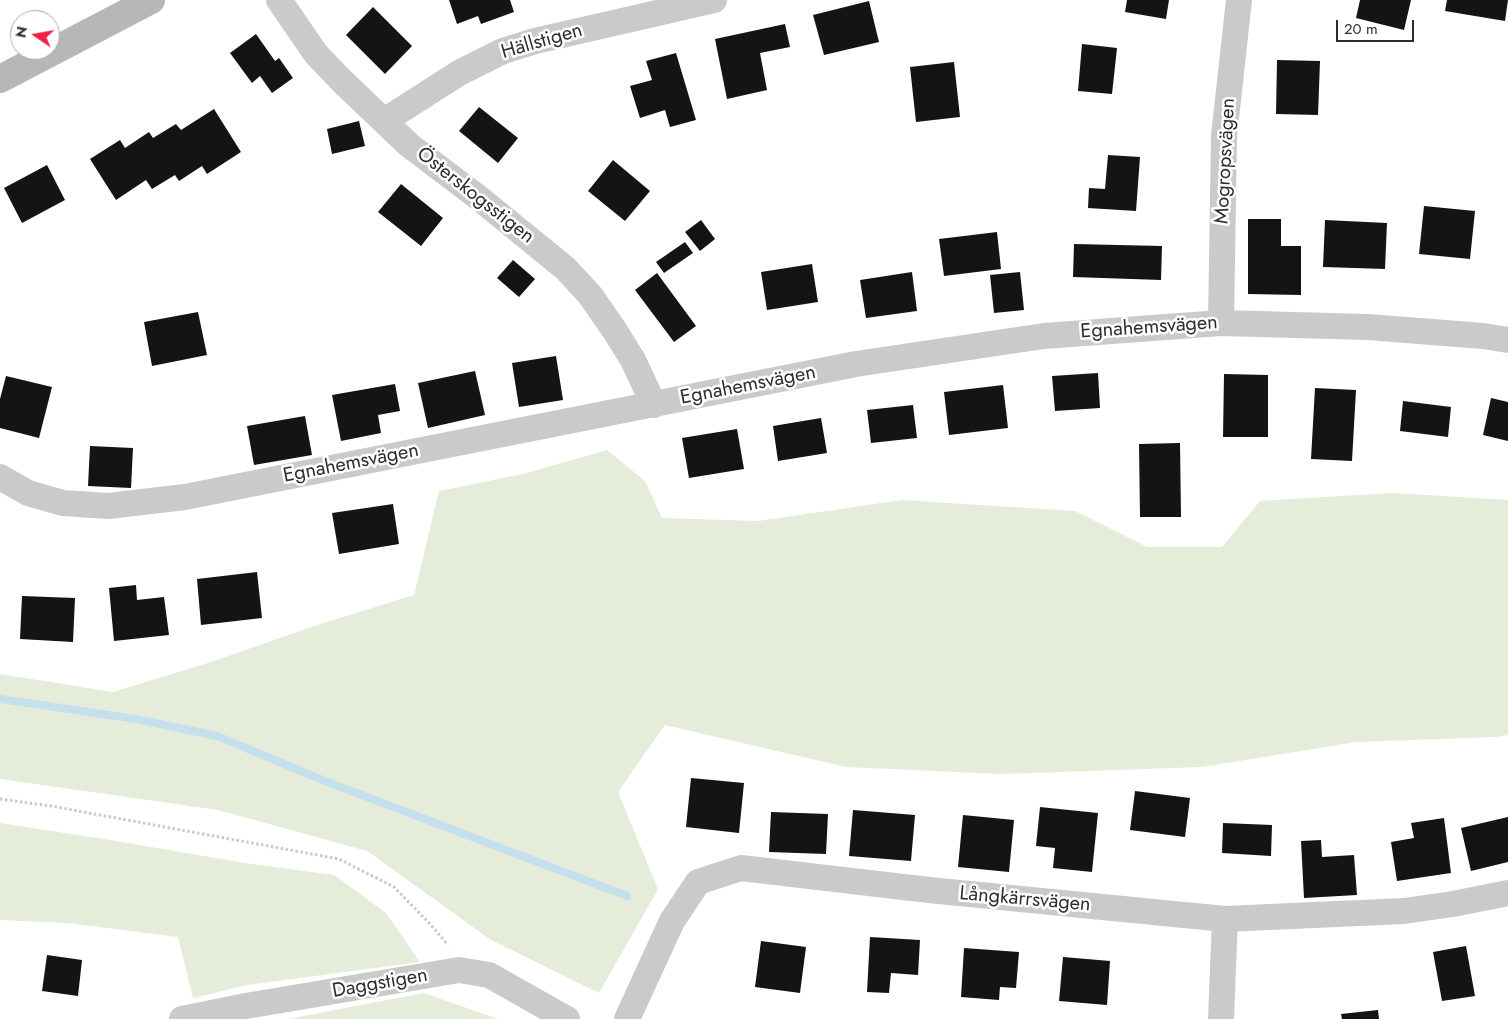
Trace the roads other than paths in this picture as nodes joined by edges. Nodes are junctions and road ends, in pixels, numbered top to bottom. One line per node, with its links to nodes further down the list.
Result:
1 (151, 0): 5 (main road)
2 (279, 0): 6 (street, Österskogsstigen)
3 (714, 0): 6 (street, Hällstigen)
4 (1239, 0): 7 (street, Mogropsvägen)
5 (0, 79)
6 (384, 121): 9 (street, Österskogsstigen)
7 (1221, 323): 8 (street, Egnahemsvägen); 9 (street, Egnahemsvägen)
8 (1508, 340)
9 (654, 405): 10 (street, Egnahemsvägen)
10 (0, 477)
11 (1508, 893): 12 (street, Långkärrsvägen)
12 (1225, 919): 15 (street, Långkärrsvägen); 16 (street)
13 (182, 1019): 14 (street, Daggstigen)
14 (567, 1019)
15 (627, 1019)
16 (1221, 1019)

